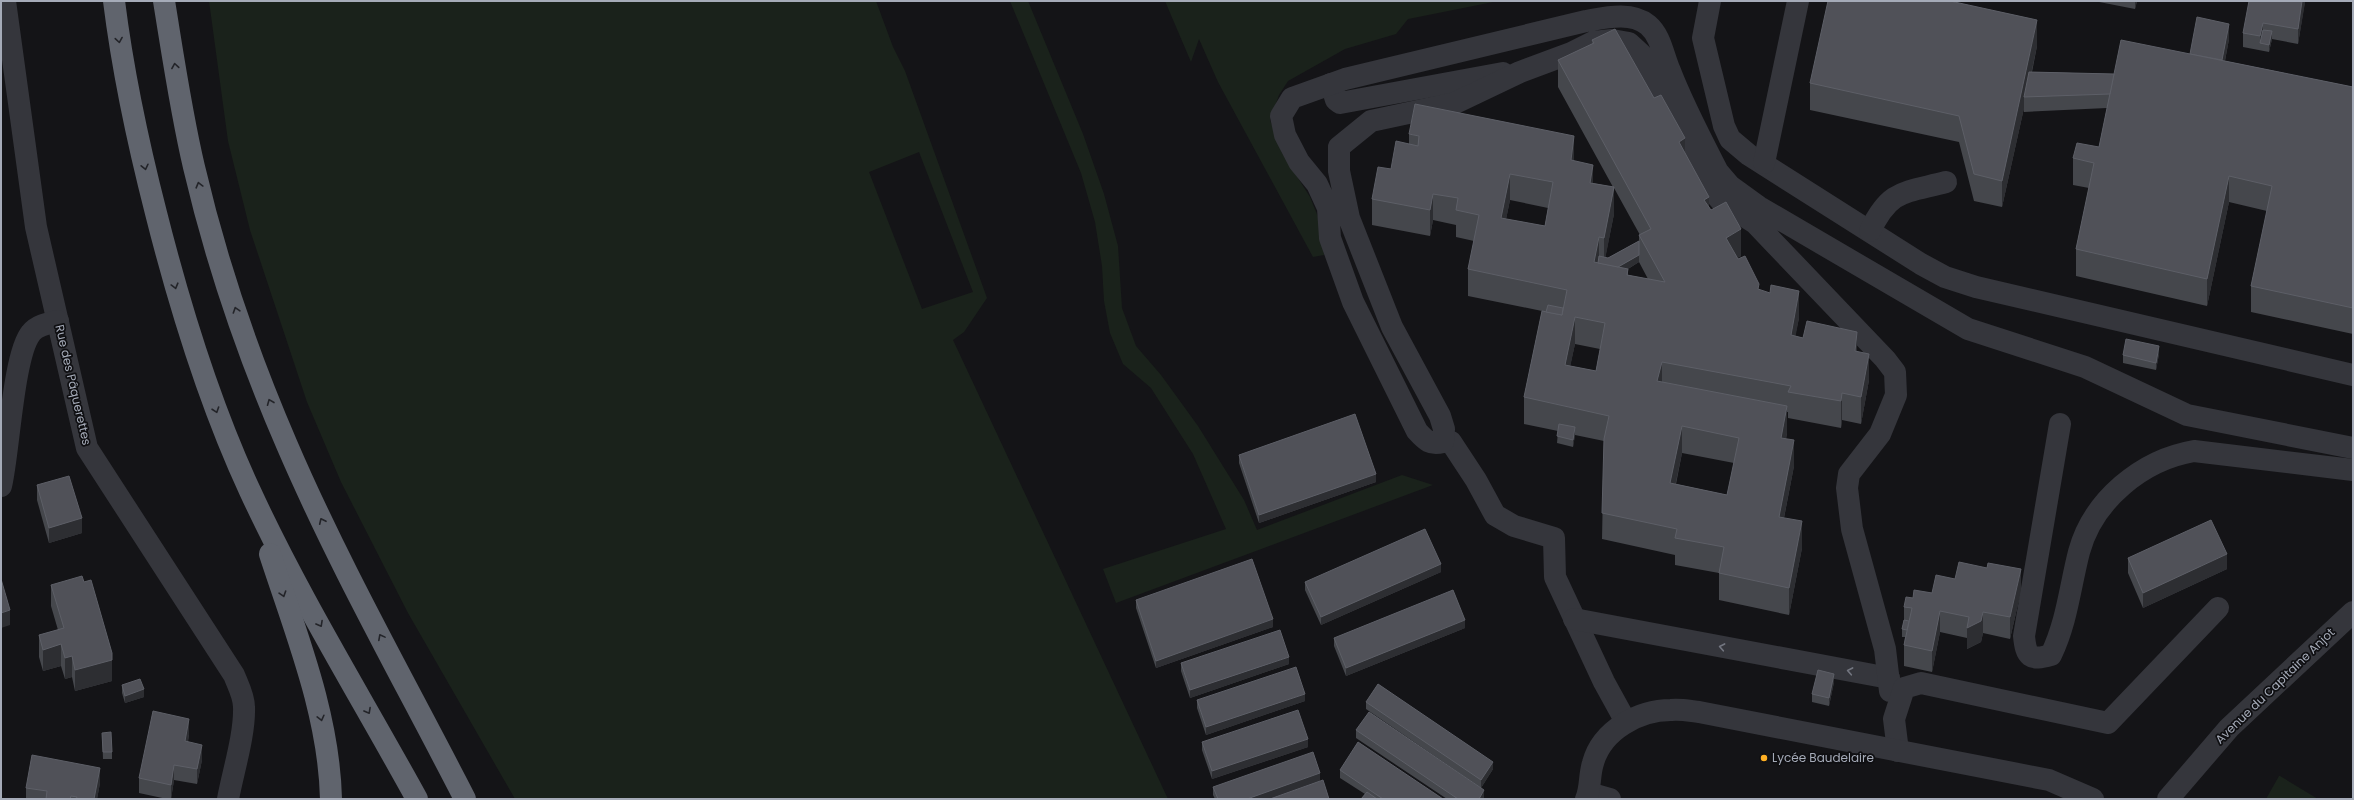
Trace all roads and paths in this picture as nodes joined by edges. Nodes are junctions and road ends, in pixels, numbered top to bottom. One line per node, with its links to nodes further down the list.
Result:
1 (5, 1): 11 (street, Rue des Pâquerettes)
2 (114, 1): 18 (highway, one-way to 18)
3 (164, 1): 22 (highway, one-way to 3)
4 (1710, 1): 8 (street)
5 (1798, 1): 8 (street)
6 (1520, 72): 7 (street); 14 (street); 21 (street, one-way to 21)
7 (1331, 84): 14 (street); 15 (street)
8 (1764, 163): 10 (street)
9 (1946, 182): 10 (street)
10 (1870, 231): 12 (street)
11 (58, 321): 17 (street); 26 (street, Rue des Pâquerettes)
12 (2353, 375)
13 (2060, 424): 16 (street)
14 (1444, 442): 21 (street)
15 (2353, 448)
16 (2353, 470)
17 (1, 486)
18 (250, 490): 27 (highway, one-way to 27); 28 (highway, one-way to 28)
19 (2218, 608): 24 (street)
20 (2353, 612): 33 (street, Avenue du Capitaine Anjot)
21 (1574, 619): 23 (street)
22 (400, 672): 29 (highway); 30 (highway)
23 (1626, 722): 24 (street); 25 (street)
24 (1898, 751): 32 (street)
25 (1589, 797): 31 (street)
26 (228, 799)
27 (331, 799)
28 (417, 799)
29 (465, 799)
30 (480, 799)
31 (1610, 799)
32 (2093, 799)
33 (2168, 799)

